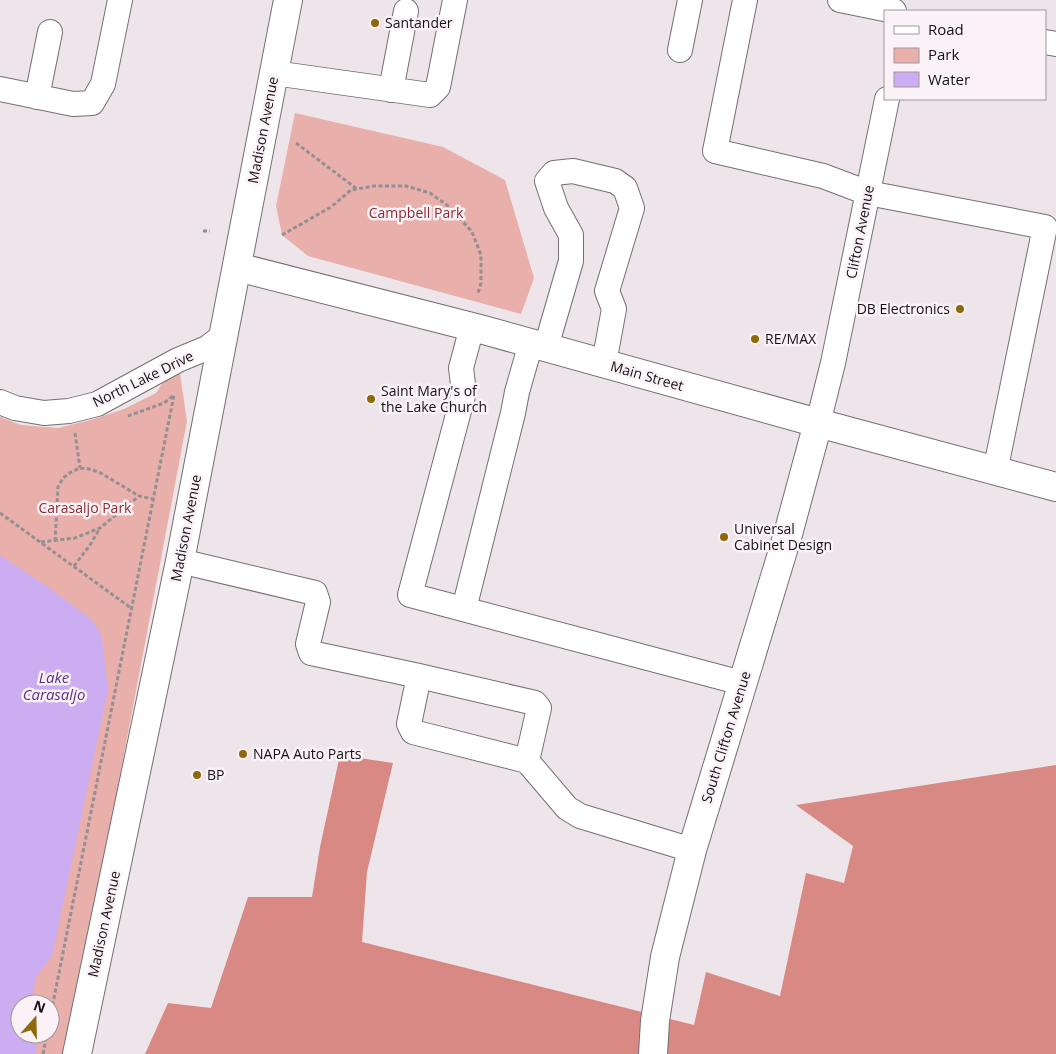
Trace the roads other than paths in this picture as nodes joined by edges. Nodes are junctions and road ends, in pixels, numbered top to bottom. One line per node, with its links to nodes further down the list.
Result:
1 (120, 0): 14 (street)
2 (288, 0): 11 (main road, Madison Avenue)
3 (455, 0): 13 (street)
4 (690, 0): 10 (street)
5 (745, 0): 16 (street)
6 (840, 0): 7 (street)
7 (889, 10)
8 (406, 11): 13 (street)
9 (50, 32): 14 (street)
10 (680, 50)
11 (274, 73): 13 (street); 17 (main road, Madison Avenue)
12 (0, 89): 14 (street)
13 (391, 90)
14 (37, 96)
15 (887, 100): 16 (street, Clifton Avenue)
16 (868, 193): 23 (street, Clifton Avenue); 24 (street)
17 (237, 268): 18 (main road, Main Street); 19 (main road, Madison Avenue)
18 (472, 327): 20 (main road, Main Street); 27 (street)
19 (224, 335): 22 (street, North Lake Drive); 26 (main road, Madison Avenue)
20 (539, 345): 21 (main road, Main Street); 21 (street); 27 (street)
21 (604, 364): 23 (main road, Main Street)
22 (0, 402)
23 (818, 424): 24 (main road, Main Street); 29 (main road, South Clifton Avenue)
24 (996, 472): 25 (main road, Main Street)
25 (1056, 487)
26 (180, 560): 28 (street); 32 (main road, Madison Avenue)
27 (464, 609): 29 (street)
28 (419, 676): 30 (street); 30 (street)
29 (742, 683): 31 (main road, South Clifton Avenue)
30 (527, 761): 31 (street)
31 (692, 850): 33 (main road, South Clifton Avenue)
32 (77, 1054)
33 (653, 1054)

